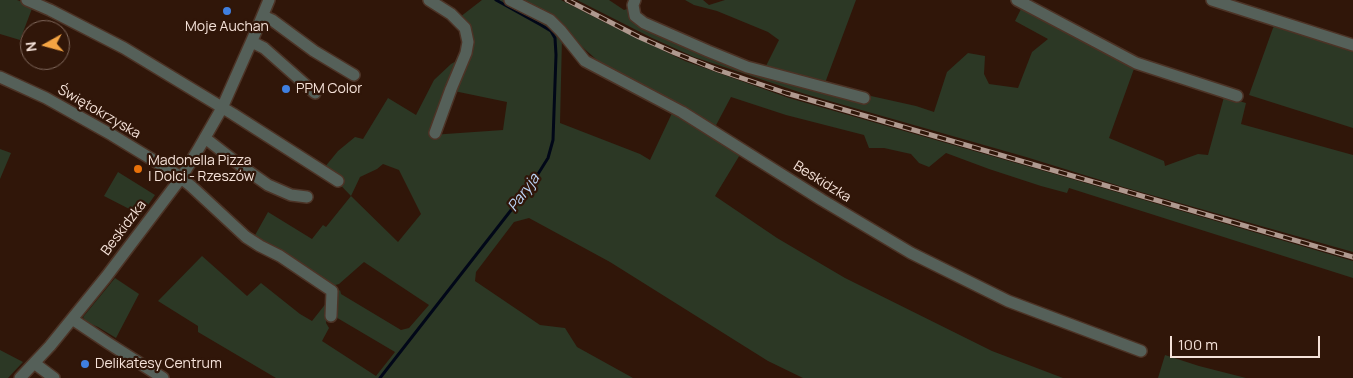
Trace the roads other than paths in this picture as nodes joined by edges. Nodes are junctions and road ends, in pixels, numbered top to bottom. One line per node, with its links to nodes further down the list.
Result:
1 (27, 0): 16 (street)
2 (269, 0): 8 (street, Beskidzka)
3 (429, 0): 17 (street)
4 (510, 0): 25 (street, Beskidzka)
5 (635, 0): 15 (street)
6 (1017, 0): 14 (street)
7 (1212, 0): 10 (street)
8 (263, 16): 9 (street, Beskidzka); 11 (street)
9 (252, 42): 13 (street); 16 (street, Beskidzka)
10 (1353, 45)
11 (354, 75)
12 (0, 77): 19 (street, Świętokrzyska)
13 (315, 93)
14 (1237, 96)
15 (864, 98)
16 (222, 108): 18 (street, Beskidzka); 20 (street)
17 (435, 133)
18 (205, 138): 19 (street, Beskidzka); 21 (street)
19 (181, 178): 22 (street, Świętokrzyska); 23 (street, Beskidzka)
20 (338, 181)
21 (307, 197)
22 (331, 316)
23 (72, 319): 24 (street); 26 (street, Beskidzka)
24 (96, 336): 29 (street); 30 (street)
25 (1141, 351)
26 (34, 363): 27 (street, Beskidzka); 28 (street)
27 (20, 378)
28 (54, 378)
29 (163, 378)
30 (175, 378)

